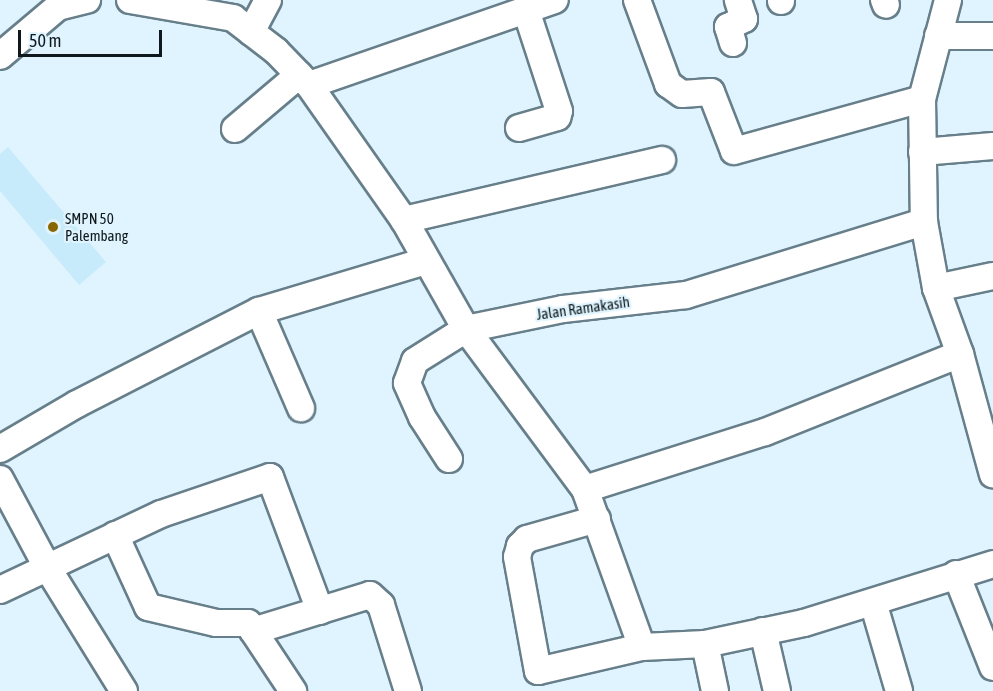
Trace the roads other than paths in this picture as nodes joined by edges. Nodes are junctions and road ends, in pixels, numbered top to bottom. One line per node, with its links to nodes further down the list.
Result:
1 (87, 0): 13 (street)
2 (130, 0): 9 (street)
3 (268, 0): 9 (street)
4 (555, 0): 8 (street)
5 (637, 0): 15 (street)
6 (738, 0): 12 (street)
7 (948, 0): 10 (street)
8 (526, 10): 14 (street); 16 (street)
9 (252, 32): 14 (street)
10 (938, 36): 11 (street); 15 (street)
11 (993, 36)
12 (733, 44)
13 (0, 56)
14 (304, 80): 17 (street); 21 (street)
15 (922, 99): 19 (street)
16 (519, 128)
17 (236, 129)
18 (993, 146): 19 (street)
19 (922, 152): 22 (street)
20 (662, 160): 21 (street)
21 (404, 220): 23 (street)
22 (924, 222): 25 (street); 27 (street, Jalan Ramakasih)
23 (426, 261): 26 (street); 27 (street)
24 (993, 276): 25 (street)
25 (936, 288): 28 (street)
26 (260, 311): 29 (street); 30 (street)
27 (466, 329): 31 (street); 34 (street)
28 (960, 354): 32 (street); 34 (street)
29 (301, 408)
30 (0, 449)
31 (448, 459)
32 (993, 475)
33 (0, 480): 38 (street)
34 (585, 489): 35 (street)
35 (597, 519): 46 (street); 48 (street)
36 (115, 535): 38 (street); 42 (street); 43 (street)
37 (993, 564): 39 (street)
38 (47, 567): 40 (street); 49 (street)
39 (956, 574): 41 (street); 47 (street)
40 (0, 590)
41 (873, 602): 44 (street); 54 (street)
42 (320, 610): 43 (street); 51 (street)
43 (253, 631): 50 (street)
44 (763, 631): 45 (street); 53 (street)
45 (705, 644): 46 (street); 52 (street)
46 (642, 647): 48 (street)
47 (993, 667)
48 (540, 681)
49 (124, 691)
50 (293, 691)
51 (408, 691)
52 (715, 691)
53 (777, 691)
54 (899, 691)

